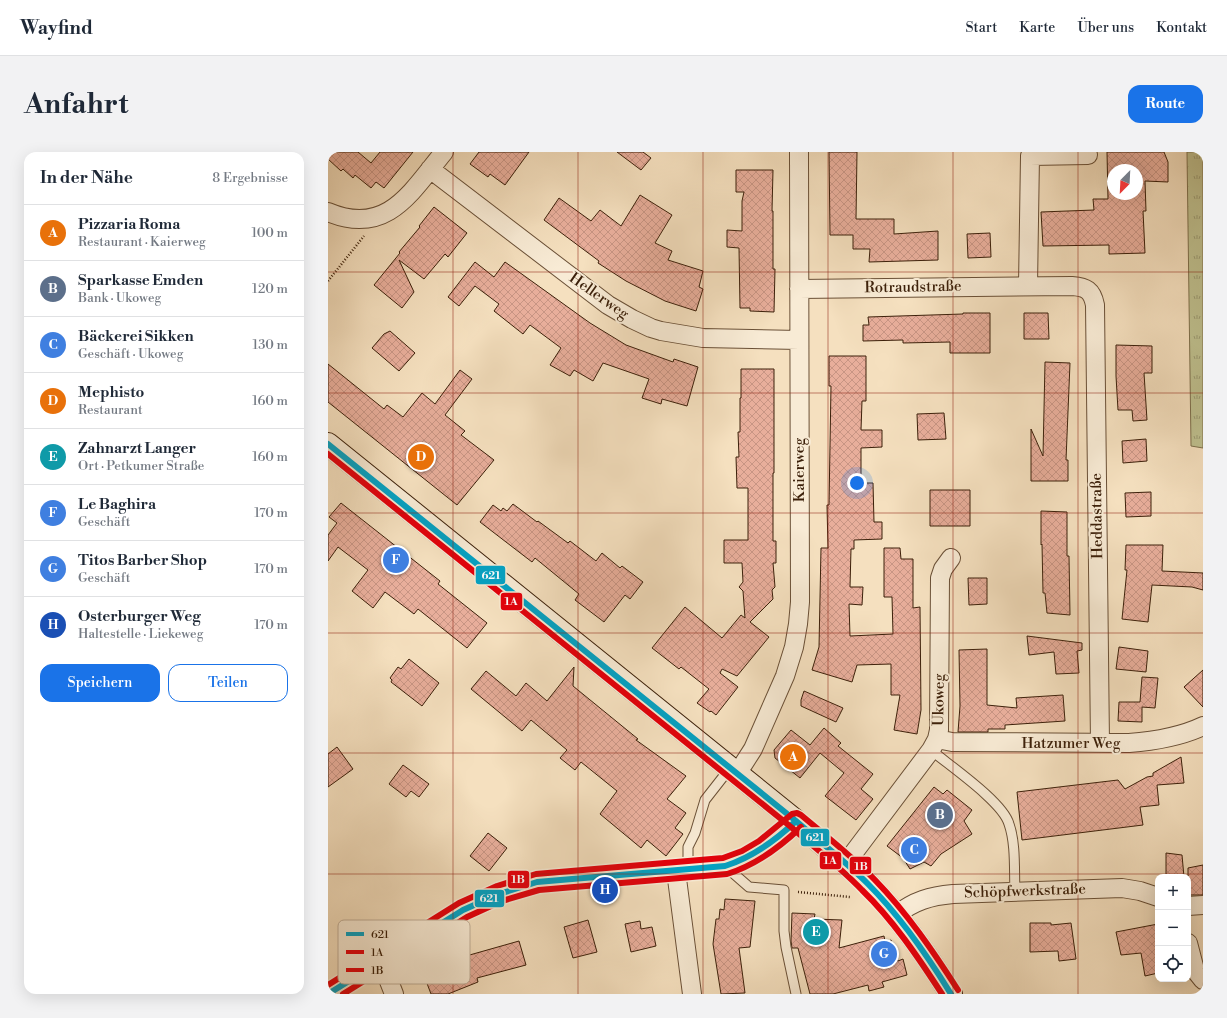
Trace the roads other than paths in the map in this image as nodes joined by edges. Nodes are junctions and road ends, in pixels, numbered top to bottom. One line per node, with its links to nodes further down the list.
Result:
1 (444, 152): 4 (street)
2 (799, 152): 7 (street, Kaierweg)
3 (1088, 155): 6 (street)
4 (430, 169): 5 (street); 9 (street, Hellerweg)
5 (328, 212)
6 (1028, 286): 7 (street, Rotraudstraße); 8 (street, Rotraudstraße)
7 (799, 288): 9 (street, Kaierweg)
8 (1089, 291): 13 (street, Heddastraße)
9 (799, 340): 15 (street, Kaierweg)
10 (328, 444): 15 (main road)
11 (951, 558): 14 (street, Ukoweg)
12 (1203, 726): 13 (street, Hatzumer Weg)
13 (1100, 743): 14 (street, Hatzumer Weg)
14 (934, 745): 17 (street); 20 (lane)
15 (733, 771): 16 (main road); 19 (lane)
16 (796, 821): 17 (main road); 18 (street)
17 (846, 863): 24 (main road)
18 (725, 866): 19 (street); 33 (lane)
19 (682, 871): 25 (street); 32 (street)
20 (1015, 892): 21 (street, Schöpfwerkstraße); 24 (street, Schöpfwerkstraße)
21 (1155, 896)
22 (1203, 905): 23 (street)
23 (1191, 906)
24 (896, 915): 34 (main road)
25 (447, 920)
26 (1189, 946): 27 (street)
27 (1203, 980)
28 (344, 984): 30 (street)
29 (390, 984): 31 (street)
30 (328, 994)
31 (394, 994)
32 (692, 994)
33 (796, 994)
34 (951, 994)

